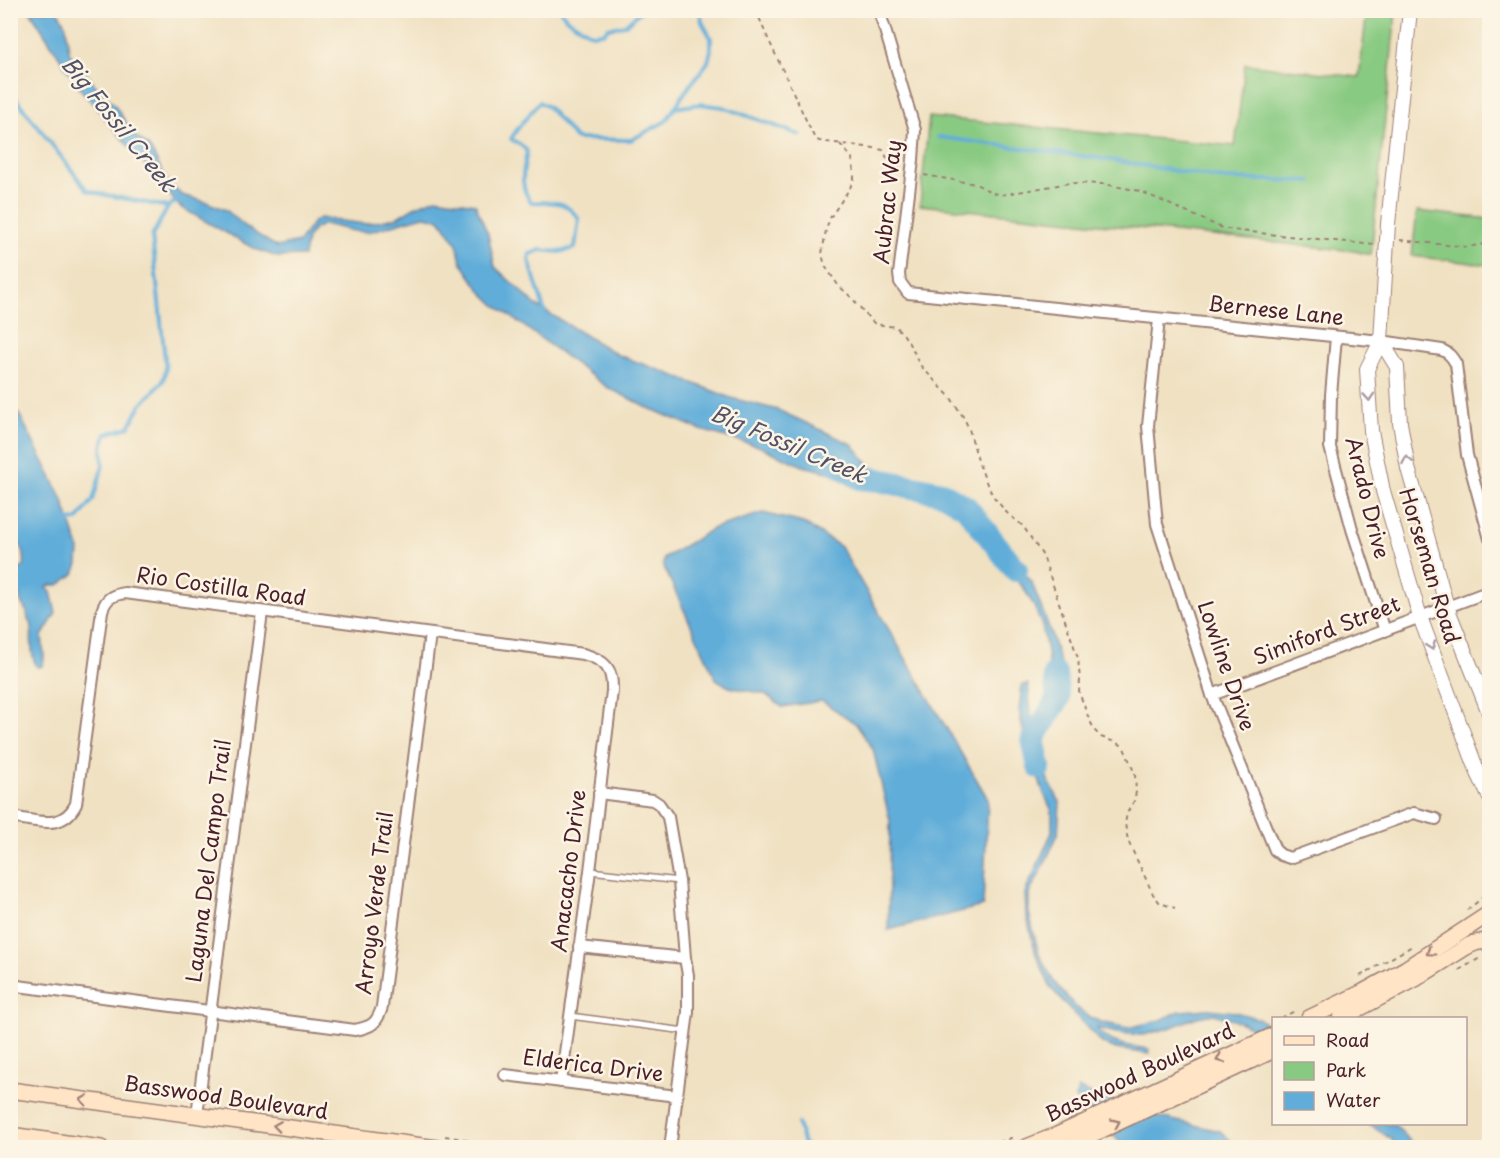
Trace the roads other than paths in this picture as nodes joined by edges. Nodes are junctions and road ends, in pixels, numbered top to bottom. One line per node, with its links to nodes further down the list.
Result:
1 (879, 10): 3 (street, Aubrac Way)
2 (1410, 10): 6 (street, Horseman Road)
3 (908, 294): 4 (street, Bernese Lane)
4 (1159, 319): 5 (street, Bernese Lane); 15 (street, Lowline Drive)
5 (1336, 337): 6 (street, Bernese Lane); 12 (street, Arado Drive)
6 (1381, 341): 7 (street, Bernese Lane); 9 (street, Horseman Road, one-way to 6); 11 (street, Horseman Road, one-way to 11)
7 (1490, 539)
8 (1490, 591): 9 (street, Simiford Street)
9 (1447, 607): 11 (street, Simiford Street); 16 (street, Horseman Road)
10 (262, 612): 13 (street, Rio Costilla Road); 19 (street, Rio Costilla Road); 28 (street, Laguna Del Campo Trail)
11 (1420, 617): 12 (street, Simiford Street); 18 (street, Horseman Road, one-way to 18)
12 (1385, 631): 15 (street, Simiford Street)
13 (430, 634): 14 (street, Rio Costilla Road); 28 (street, Arroyo Verde Trail)
14 (608, 667): 17 (street, Anacacho Drive)
15 (1212, 695): 20 (street, Lowline Drive)
16 (1490, 716)
17 (599, 793): 21 (street, Anacacho Drive); 22 (street)
18 (1490, 798)
19 (10, 817)
20 (1436, 819)
21 (590, 871): 22 (lane); 25 (street, Anacacho Drive)
22 (679, 881): 26 (street)
23 (1490, 913): 29 (main road, one-way to 29)
24 (1490, 940): 31 (main road)
25 (579, 947): 26 (street); 30 (street, Anacacho Drive)
26 (685, 958): 32 (street)
27 (10, 985): 28 (street, Arroyo Verde Trail)
28 (209, 1011): 39 (street, Laguna Del Campo Trail)
29 (1307, 1015)
30 (570, 1016): 32 (lane); 36 (street, Anacacho Drive)
31 (1343, 1017)
32 (686, 1031): 38 (street)
33 (1272, 1036): 41 (main road, Basswood Boulevard, one-way to 41)
34 (1272, 1051): 41 (main road, Basswood Boulevard, one-way to 34)
35 (505, 1075): 36 (street, Elderica Drive)
36 (561, 1082): 38 (street, Elderica Drive)
37 (10, 1090): 39 (main road, Basswood Boulevard, one-way to 37)
38 (676, 1096): 44 (street)
39 (197, 1115): 43 (main road, Basswood Boulevard, one-way to 39)
40 (10, 1135): 42 (main road)
41 (1060, 1141): 45 (main road, Basswood Boulevard)
42 (101, 1148)
43 (437, 1148)
44 (670, 1148)
45 (1024, 1148)

